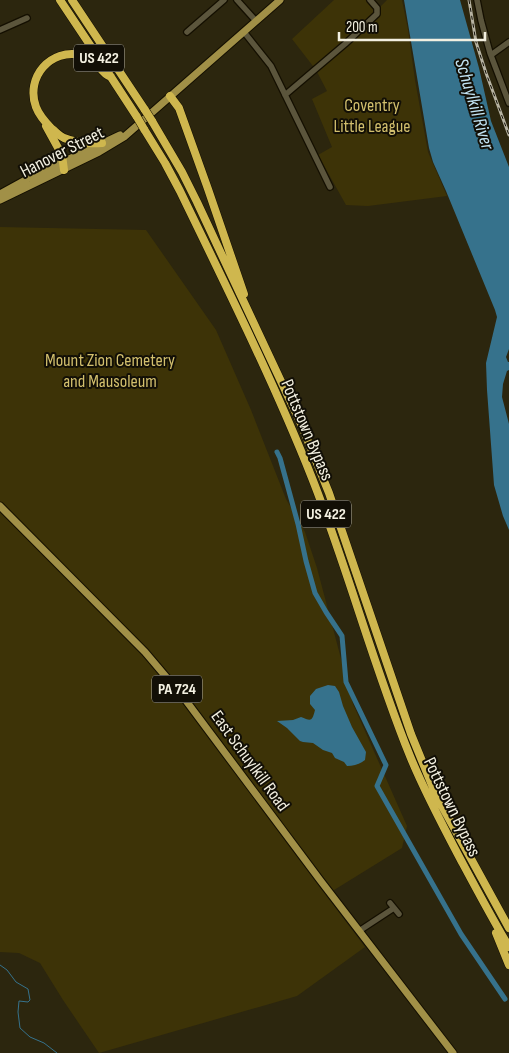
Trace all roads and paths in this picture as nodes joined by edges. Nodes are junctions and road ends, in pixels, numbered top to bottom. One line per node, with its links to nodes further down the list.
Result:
1 (60, 0): 15 (highway, Pottstown Bypass / US 422)
2 (72, 0): 26 (highway, Pottstown Bypass / US 422, bridge)
3 (224, 0): 11 (street)
4 (237, 0): 9 (street)
5 (280, 0): 9 (main road, Hanover Street)
6 (370, 0): 17 (street)
7 (477, 0): 14 (street)
8 (27, 18): 10 (street)
9 (256, 21): 12 (main road, Hanover Street)
10 (0, 30)
11 (188, 32)
12 (244, 32): 16 (main road, Hanover Street); 17 (street)
13 (509, 42): 14 (street)
14 (491, 56): 18 (street)
15 (111, 77): 19 (highway); 29 (highway, Pottstown Bypass / US 422, bridge)
16 (170, 96): 20 (main road, Hanover Street); 26 (highway)
17 (285, 96): 23 (street)
18 (509, 104)
19 (37, 109): 21 (highway); 22 (highway)
20 (136, 126): 21 (main road, Hanover Street); 22 (main road, Hanover Street)
21 (102, 143): 22 (main road, Hanover Street)
22 (63, 166): 24 (main road, Hanover Street); 25 (main road, Hanover Street)
23 (330, 187)
24 (0, 194)
25 (0, 200)
26 (250, 315): 28 (highway, Pottstown Bypass / US 422)
27 (0, 506): 33 (main road, East Schuylkill Road / PA 724)
28 (474, 864): 31 (highway); 32 (highway, Pottstown Bypass / US 422)
29 (486, 908): 34 (highway, Pottstown Bypass / US 422); 35 (highway)
30 (399, 914): 33 (street)
31 (509, 922)
32 (509, 928)
33 (359, 931): 36 (main road, East Schuylkill Road / PA 724)
34 (509, 948)
35 (509, 965)
36 (453, 1053)

